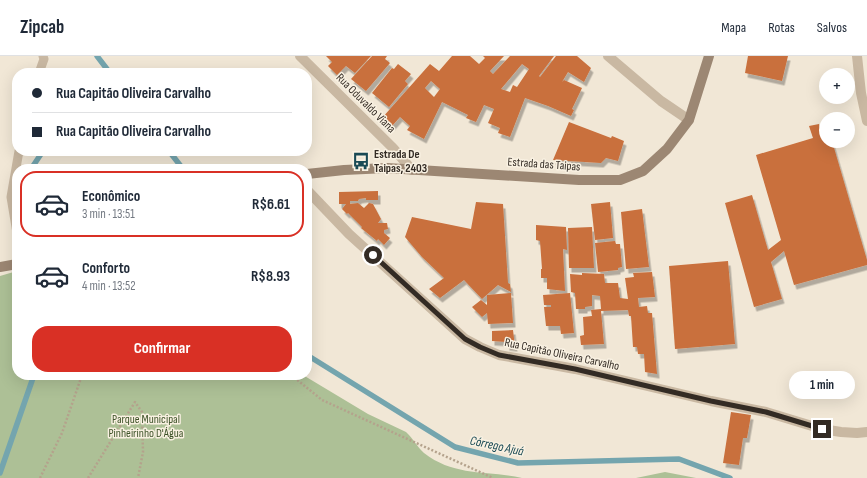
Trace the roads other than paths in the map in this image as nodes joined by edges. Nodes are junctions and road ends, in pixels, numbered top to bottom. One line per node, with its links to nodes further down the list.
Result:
1 (43, 56): 6 (lane)
2 (608, 56): 7 (street)
3 (709, 56): 7 (main road, Estrada das Taipas)
4 (857, 56): 8 (street)
5 (306, 58): 9 (street, Rua Oduvaldo Viana)
6 (41, 68)
7 (689, 120): 9 (main road, Estrada das Taipas)
8 (867, 121)
9 (412, 170): 10 (main road, Estrada das Taipas)
10 (312, 174)
11 (12, 191): 13 (lane)
12 (312, 195): 16 (street, Rua Capitão Oliveira Carvalho)
13 (12, 203)
14 (12, 265): 15 (main road)
15 (0, 267)
16 (867, 432)

